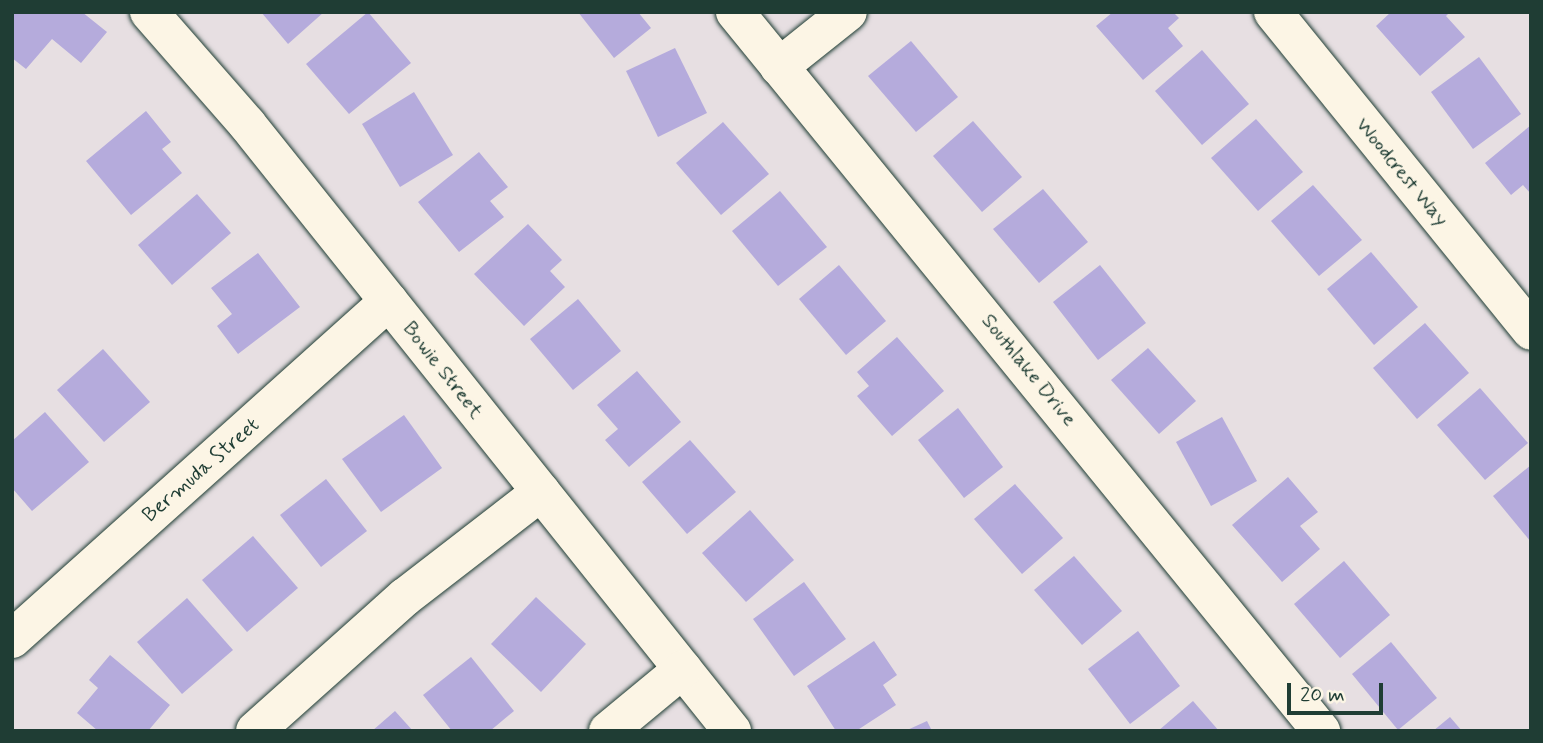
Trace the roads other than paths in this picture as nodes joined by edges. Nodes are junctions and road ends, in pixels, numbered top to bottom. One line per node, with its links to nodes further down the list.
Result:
1 (149, 12): 6 (street, Bowie Street)
2 (735, 12): 5 (street, Southlake Drive)
3 (848, 12): 5 (street)
4 (1273, 12): 7 (street, Woodcrest Way)
5 (779, 67): 14 (street, Southlake Drive)
6 (390, 301): 8 (street, Bowie Street); 9 (street, Bermuda Street)
7 (1531, 331)
8 (541, 492): 10 (street, Bowie Street); 11 (street)
9 (12, 639)
10 (682, 669): 12 (street); 13 (street, Bowie Street)
11 (255, 731)
12 (608, 731)
13 (732, 731)
14 (1321, 731)

